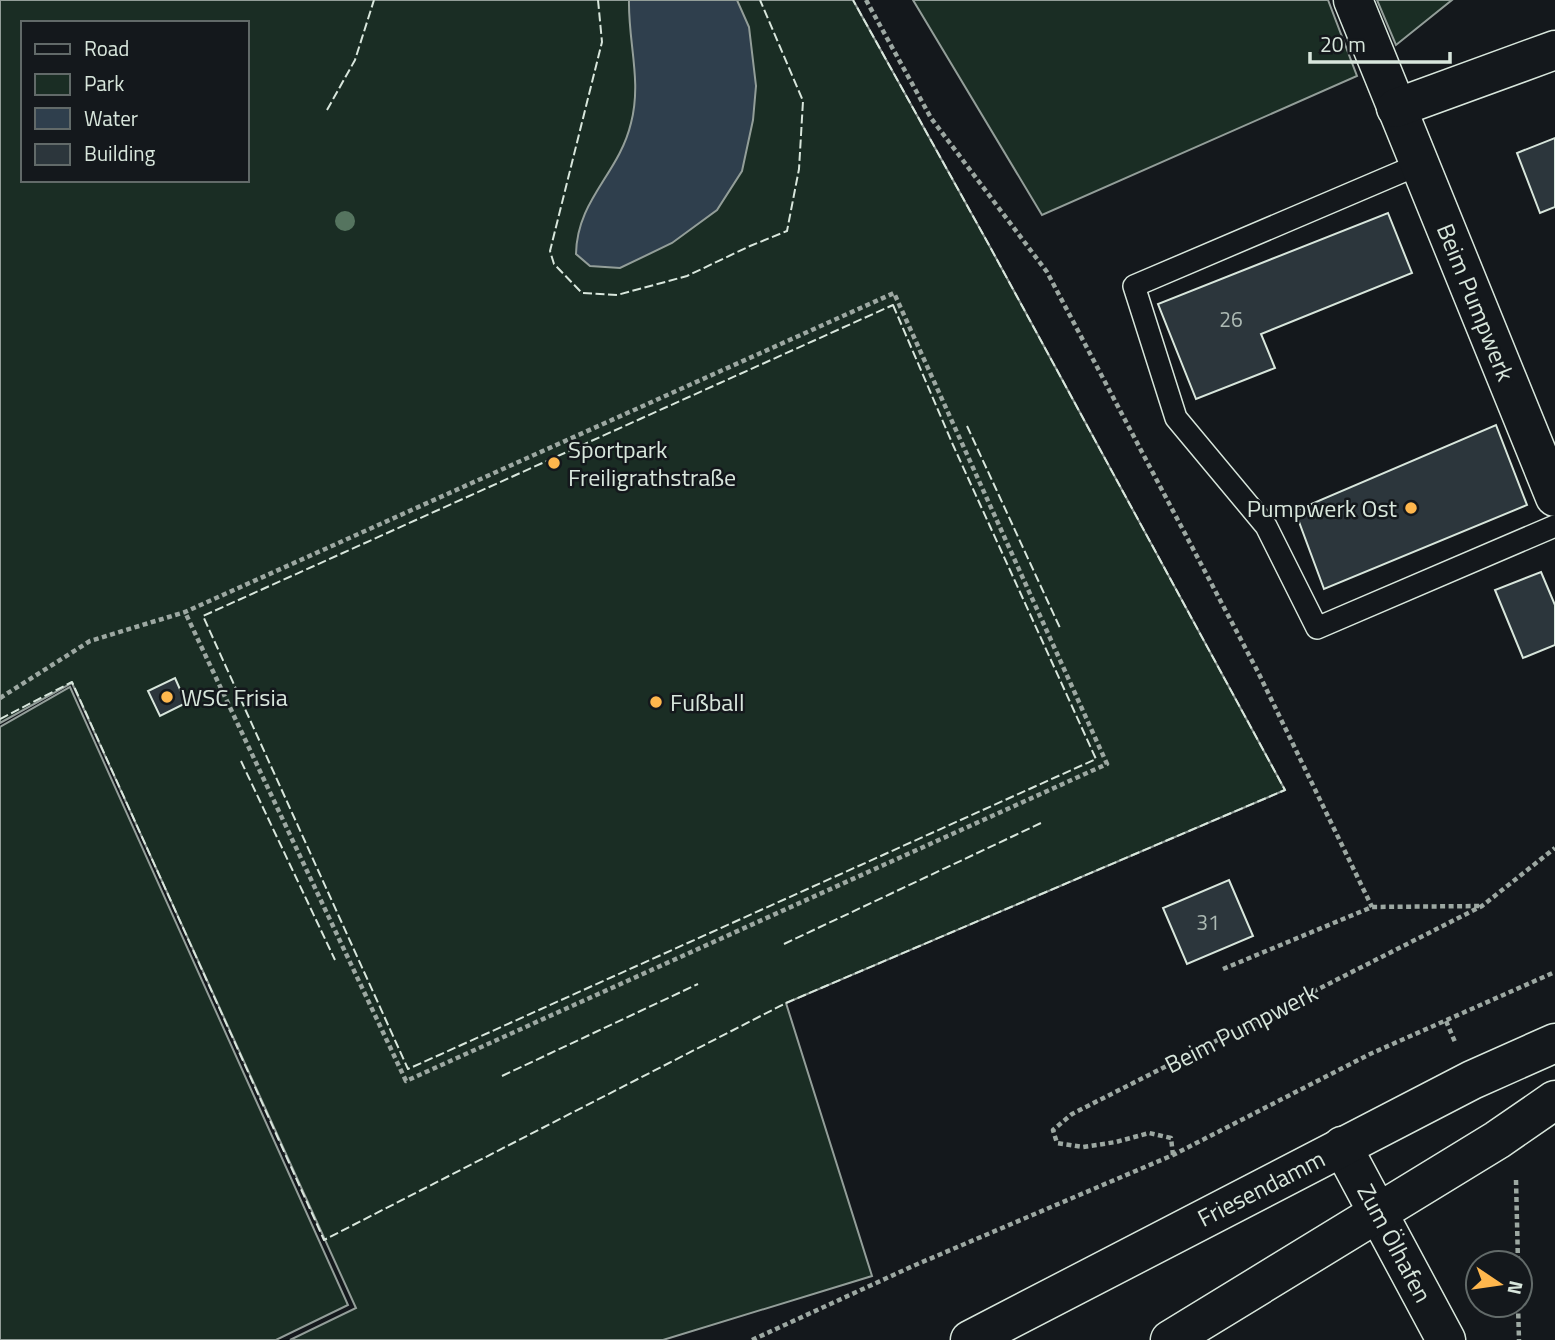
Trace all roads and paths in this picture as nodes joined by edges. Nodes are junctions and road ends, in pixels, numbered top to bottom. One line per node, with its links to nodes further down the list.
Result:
1 (866, 0): 12 (path)
2 (1353, 0): 4 (main road, Beim Pumpwerk)
3 (1555, 50): 4 (main road)
4 (1396, 108): 5 (main road, Beim Pumpwerk)
5 (1420, 164): 6 (main road, Beim Pumpwerk); 7 (lane)
6 (1555, 497)
7 (1555, 526)
8 (185, 612): 8 (path); 9 (path)
9 (0, 698)
10 (1555, 848): 11 (path, Beim Pumpwerk)
11 (1482, 905): 12 (path); 18 (path, Beim Pumpwerk)
12 (1372, 907): 13 (path)
13 (1223, 969)
14 (1555, 972): 18 (path)
15 (1555, 1043): 17 (main road, Friesendamm)
16 (1555, 1100): 19 (main road)
17 (1342, 1146): 19 (main road, Zum Ölhafen); 22 (main road, Friesendamm)
18 (1173, 1155): 21 (path)
19 (1379, 1211): 23 (main road); 24 (main road, Zum Ölhafen)
20 (1518, 1319): 25 (path)
21 (752, 1340)
22 (970, 1340)
23 (1170, 1340)
24 (1447, 1340)
25 (1519, 1340)

